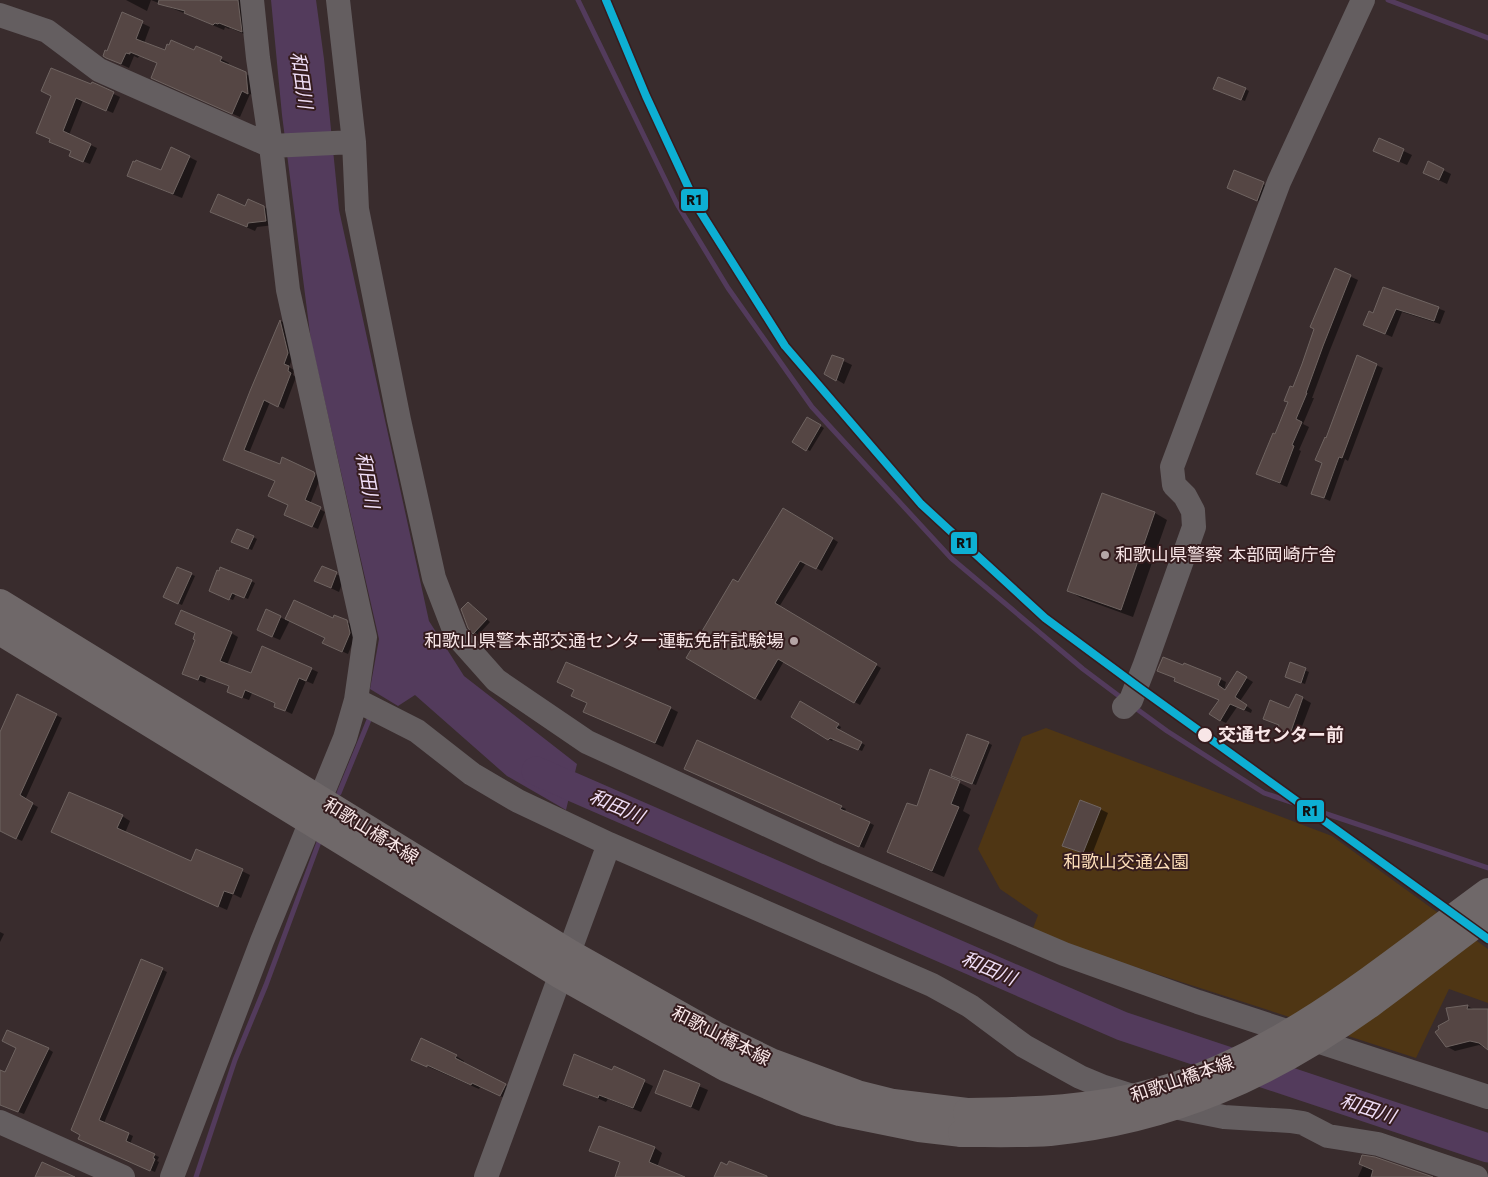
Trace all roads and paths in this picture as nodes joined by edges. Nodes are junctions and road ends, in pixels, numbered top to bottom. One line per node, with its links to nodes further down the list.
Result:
1 (252, 0): 6 (street)
2 (338, 0): 5 (street)
3 (1363, 0): 10 (street)
4 (0, 15): 6 (street)
5 (350, 142): 6 (street); 16 (street)
6 (271, 146): 9 (street)
7 (0, 603): 11 (main road, 和歌山橋本線)
8 (0, 631): 11 (main road, 和歌山橋本線)
9 (356, 700): 11 (street); 12 (street)
10 (1124, 707)
11 (316, 811): 15 (main road, 和歌山橋本線); 20 (street)
12 (609, 844): 15 (street); 22 (street)
13 (1488, 892): 18 (main road, 和歌山橋本線, bridge)
14 (1488, 916): 18 (main road, 和歌山橋本線, bridge)
15 (565, 964): 18 (main road, 和歌山橋本線); 21 (street)
16 (1488, 1097)
17 (0, 1122): 19 (street)
18 (965, 1122)
19 (123, 1177)
20 (172, 1177)
21 (486, 1177)
22 (1476, 1177)

